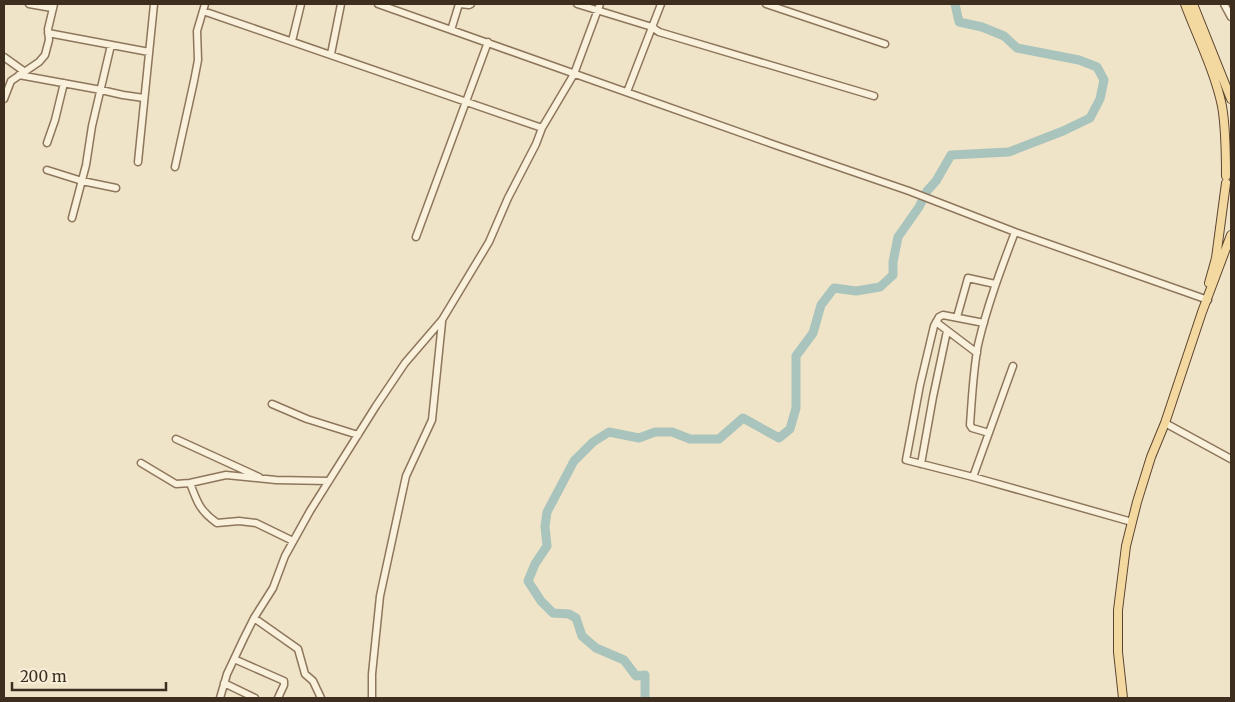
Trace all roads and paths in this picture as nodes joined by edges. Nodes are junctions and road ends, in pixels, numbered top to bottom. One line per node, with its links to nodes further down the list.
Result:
1 (29, 4): 15 (street)
2 (154, 4): 26 (street)
3 (205, 4): 17 (street)
4 (301, 4): 22 (street)
5 (341, 4): 27 (street)
6 (378, 4): 23 (street)
7 (460, 4): 8 (street); 19 (street)
8 (471, 4)
9 (577, 4): 16 (street)
10 (661, 4): 20 (street)
11 (766, 4): 24 (street)
12 (1185, 4): 45 (main road)
13 (1193, 4): 37 (main road)
14 (1224, 4): 18 (street)
15 (53, 6): 21 (street)
16 (599, 7): 20 (street); 30 (street)
17 (202, 11): 22 (street); 43 (street)
18 (1231, 17)
19 (452, 27)
20 (652, 28): 33 (street); 34 (street)
21 (48, 33): 25 (street); 29 (street)
22 (292, 41): 27 (street)
23 (488, 42): 30 (street); 38 (street)
24 (884, 44)
25 (111, 45): 26 (street); 32 (street)
26 (149, 52): 36 (street)
27 (331, 54): 38 (street)
28 (4, 57): 29 (street)
29 (22, 74): 31 (street); 35 (street)
30 (574, 74): 33 (street); 39 (street)
31 (64, 84): 32 (street); 40 (street)
32 (101, 90): 36 (street); 46 (street)
33 (627, 92): 50 (street)
34 (874, 96)
35 (4, 98)
36 (144, 98): 41 (street)
37 (1231, 100)
38 (466, 102): 39 (street); 52 (street)
39 (542, 128): 56 (street)
40 (46, 143)
41 (138, 162)
42 (1231, 165): 45 (main road)
43 (175, 167)
44 (48, 170): 46 (street)
45 (1226, 180): 48 (main road); 54 (main road)
46 (82, 181): 47 (street); 49 (street)
47 (116, 188)
48 (1231, 195)
49 (72, 218)
50 (1015, 232): 53 (street); 54 (street)
51 (1231, 235): 54 (main road)
52 (416, 237)
53 (996, 284): 55 (street); 58 (street)
54 (1206, 299): 63 (main road)
55 (957, 317): 57 (street); 58 (street)
56 (442, 320): 65 (street); 83 (street)
57 (936, 322): 59 (street); 69 (street)
58 (984, 324): 60 (street)
59 (948, 331): 60 (street); 69 (street)
60 (977, 352): 64 (street)
61 (1013, 366): 64 (street)
62 (272, 404): 65 (street)
63 (1165, 423): 67 (street); 74 (main road)
64 (989, 433): 70 (street)
65 (358, 435): 72 (street)
66 (176, 440): 71 (street)
67 (1231, 458)
68 (141, 463): 73 (street)
69 (921, 464): 70 (street)
70 (973, 477): 74 (street)
71 (263, 479): 72 (street); 73 (street)
72 (329, 481): 75 (street)
73 (190, 483): 75 (street)
74 (1132, 522): 84 (main road)
75 (293, 541): 76 (street)
76 (254, 618): 77 (street); 82 (street)
77 (234, 659): 78 (street); 81 (street)
78 (224, 684): 79 (street); 80 (street)
79 (220, 698)
80 (255, 698)
81 (278, 698)
82 (321, 698)
83 (372, 698)
84 (1123, 698)

